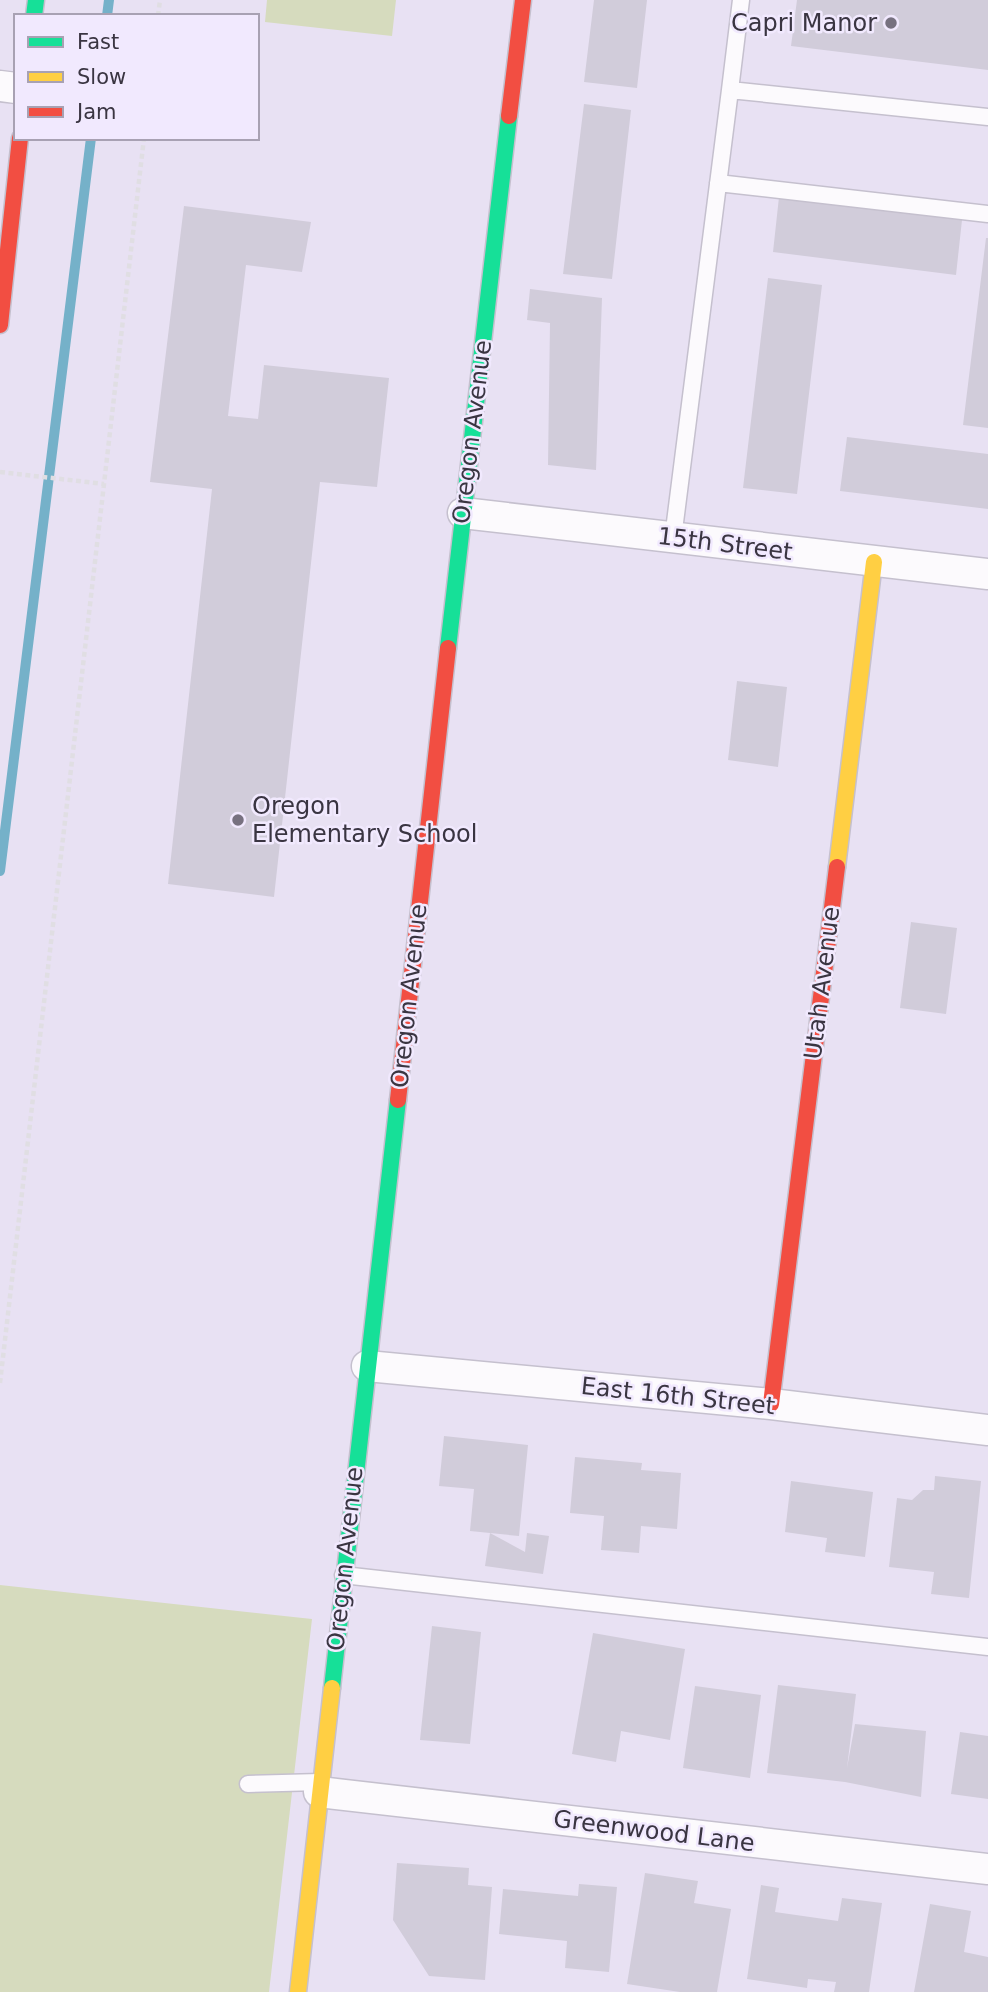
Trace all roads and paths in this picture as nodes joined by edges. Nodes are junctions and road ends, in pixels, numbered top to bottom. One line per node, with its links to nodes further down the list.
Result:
1 (523, 0): 12 (street, Oregon Avenue)
2 (741, 0): 3 (lane)
3 (730, 90): 4 (lane); 7 (lane)
4 (988, 117)
5 (20, 140): 9 (street)
6 (144, 140): 11 (path)
7 (718, 183): 8 (lane); 13 (lane)
8 (988, 214)
9 (0, 325)
10 (0, 472): 11 (path)
11 (104, 484): 17 (path)
12 (463, 513): 13 (street, 15th Street); 16 (street, Oregon Avenue)
13 (673, 538): 14 (street, 15th Street)
14 (874, 562): 15 (street, 15th Street); 18 (street, Utah Avenue)
15 (988, 574)
16 (367, 1366): 18 (street, East 16th Street); 20 (street, Oregon Avenue)
17 (0, 1383)
18 (771, 1404): 19 (street, East 16th Street)
19 (988, 1430)
20 (344, 1575): 21 (lane); 23 (street, Oregon Avenue)
21 (988, 1647)
22 (248, 1784): 23 (lane)
23 (320, 1787): 24 (street, Greenwood Lane); 25 (street, Oregon Avenue)
24 (988, 1869)
25 (299, 1992)

